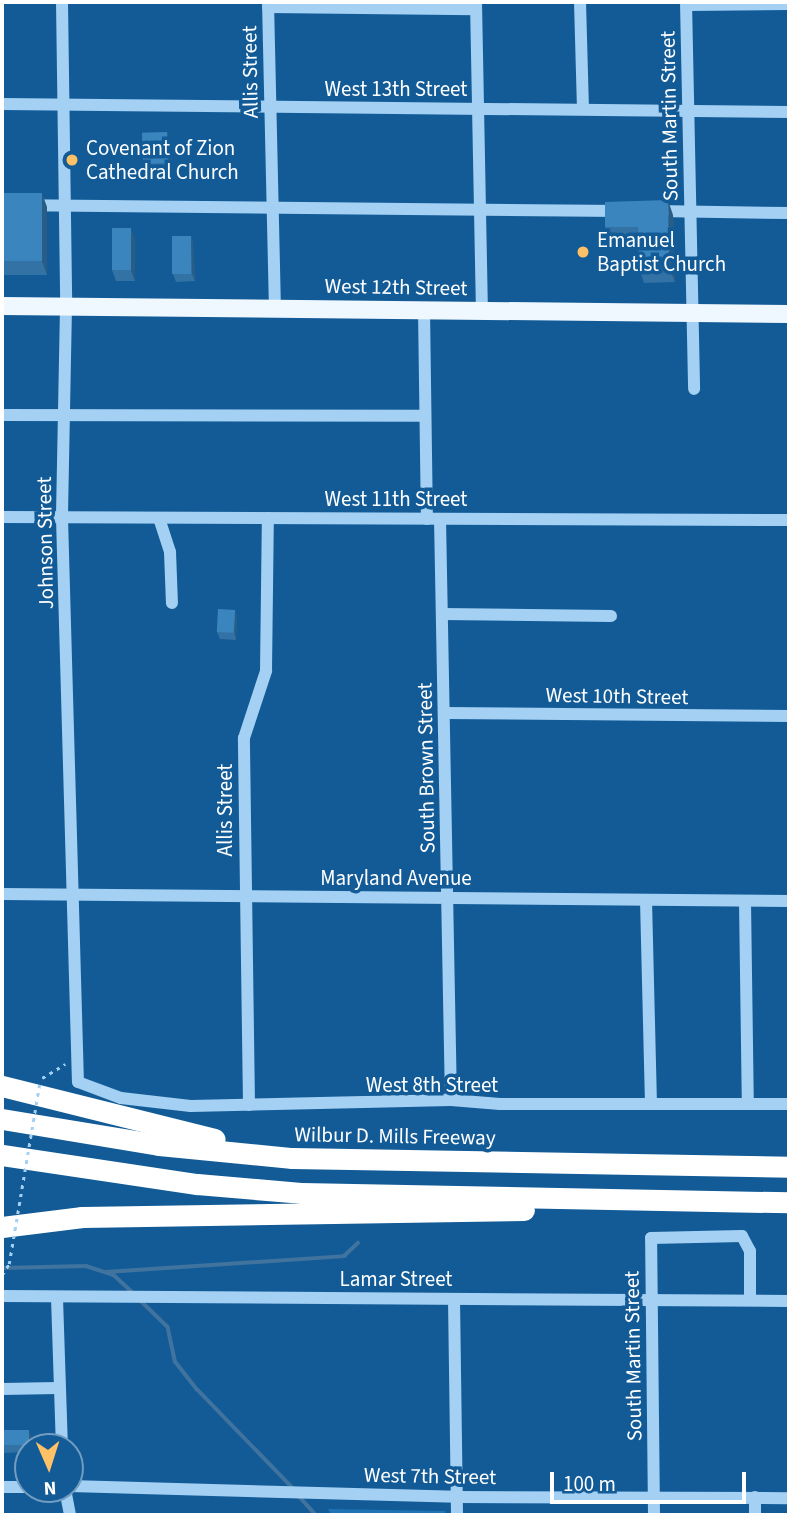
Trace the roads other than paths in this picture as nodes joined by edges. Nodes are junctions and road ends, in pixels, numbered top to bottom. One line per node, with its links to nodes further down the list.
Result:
1 (62, 2): 8 (street, Johnson Street)
2 (580, 2): 10 (street)
3 (687, 3): 4 (street); 12 (street, South Martin Street)
4 (789, 4)
5 (268, 5): 6 (street); 9 (street, Allis Street)
6 (476, 5): 11 (street)
7 (2, 104): 8 (street, West 13th Street)
8 (63, 105): 9 (street, West 13th Street); 15 (street, Johnson Street)
9 (270, 108): 11 (street, West 13th Street); 16 (street, Allis Street)
10 (583, 108): 11 (street, West 13th Street); 12 (street, West 13th Street)
11 (480, 109): 17 (street)
12 (689, 111): 13 (street, West 13th Street); 18 (street, South Martin Street)
13 (789, 112)
14 (2, 205): 15 (street)
15 (62, 205): 16 (street); 21 (street, Johnson Street)
16 (271, 208): 17 (street); 22 (street, Allis Street)
17 (480, 209): 18 (street); 24 (street)
18 (690, 211): 19 (street); 25 (street, South Martin Street)
19 (789, 212)
20 (2, 306): 21 (main road, West 12th Street)
21 (66, 307): 22 (main road, West 12th Street); 29 (street, Johnson Street)
22 (275, 309): 23 (main road, West 12th Street)
23 (424, 310): 24 (main road, West 12th Street); 30 (street)
24 (482, 311): 25 (main road, West 12th Street)
25 (694, 313): 26 (main road, West 12th Street); 27 (street, South Martin Street)
26 (789, 314)
27 (694, 389)
28 (2, 415): 29 (street)
29 (64, 415): 30 (street); 32 (street, Johnson Street)
30 (425, 416): 35 (street)
31 (2, 517): 32 (street, West 11th Street)
32 (62, 517): 33 (street, West 11th Street); 44 (street, Johnson Street)
33 (159, 518): 34 (street, West 11th Street); 38 (street)
34 (268, 518): 35 (street, West 11th Street); 45 (street, Allis Street)
35 (427, 519): 36 (street, West 11th Street)
36 (440, 519): 37 (street, West 11th Street); 39 (street, South Brown Street)
37 (789, 520)
38 (172, 603)
39 (442, 614): 40 (street); 41 (street, South Brown Street)
40 (611, 616)
41 (444, 713): 42 (street, West 10th Street); 46 (street, South Brown Street)
42 (789, 716)
43 (2, 894): 44 (street, Maryland Avenue)
44 (70, 895): 45 (street, Maryland Avenue); 50 (street, Johnson Street)
45 (245, 896): 46 (street, Maryland Avenue); 56 (street, Allis Street)
46 (448, 898): 47 (street, Maryland Avenue); 52 (street, South Brown Street)
47 (646, 900): 48 (street, Maryland Avenue); 53 (street)
48 (745, 901): 49 (street, Maryland Avenue); 54 (street)
49 (789, 901)
50 (78, 1082): 56 (street, West 8th Street)
51 (2, 1086): 59 (highway)
52 (451, 1100): 53 (street, West 8th Street); 56 (street, West 8th Street)
53 (651, 1103): 54 (street, West 8th Street)
54 (748, 1104): 55 (street, West 8th Street)
55 (789, 1104)
56 (249, 1105)
57 (2, 1119): 59 (highway, Wilbur D. Mills Freeway)
58 (2, 1154): 61 (highway)
59 (341, 1160): 60 (highway, Wilbur D. Mills Freeway)
60 (789, 1167)
61 (700, 1200): 62 (highway); 63 (highway)
62 (789, 1202)
63 (2, 1227)
64 (2, 1296): 65 (street, Lamar Street)
65 (57, 1298): 66 (street, Lamar Street); 70 (street)
66 (454, 1299): 67 (street, Lamar Street); 74 (street)
67 (652, 1299): 68 (street, Lamar Street); 68 (street, South Martin Street); 76 (street, South Martin Street)
68 (750, 1300): 69 (street, Lamar Street)
69 (789, 1301)
70 (58, 1388): 71 (street); 72 (street)
71 (2, 1389)
72 (61, 1433)
73 (84, 1486): 74 (street, West 7th Street)
74 (456, 1497): 76 (street, West 7th Street); 78 (street)
75 (755, 1497): 76 (street, West 7th Street); 77 (street, West 7th Street); 80 (street)
76 (654, 1498): 79 (street, South Martin Street)
77 (789, 1498)
78 (457, 1515)
79 (654, 1515)
80 (755, 1515)

